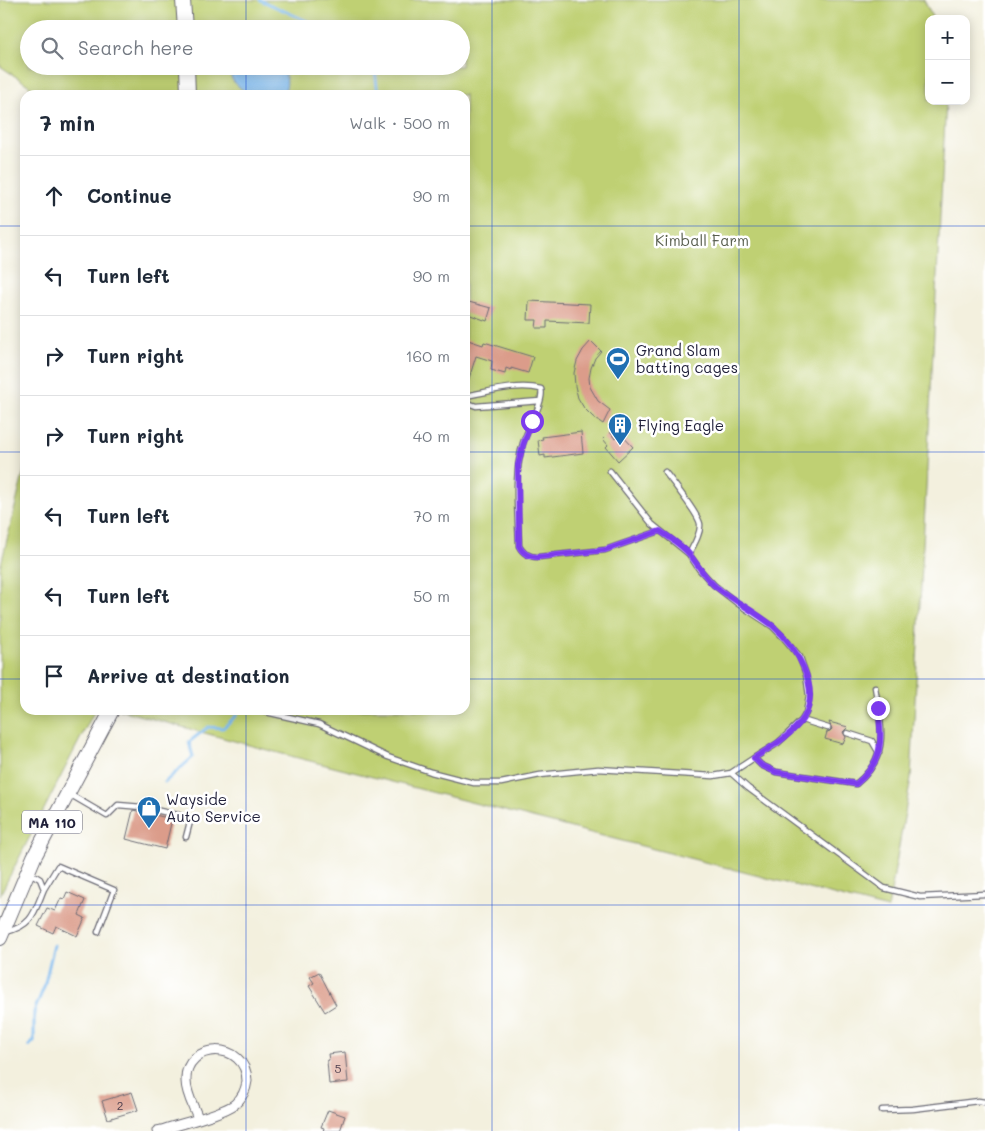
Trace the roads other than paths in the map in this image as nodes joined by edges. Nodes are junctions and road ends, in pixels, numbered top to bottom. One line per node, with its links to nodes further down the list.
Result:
1 (183, 0): 2 (main road)
2 (184, 20)
3 (187, 75): 4 (main road)
4 (188, 90)
5 (470, 395): 6 (lane)
6 (540, 401): 7 (lane); 10 (lane)
7 (470, 404)
8 (610, 471): 10 (lane)
9 (665, 472): 11 (lane)
10 (660, 531): 11 (lane)
11 (689, 554): 15 (lane)
12 (875, 687): 18 (lane)
13 (109, 715): 21 (main road, MA 110)
14 (279, 715): 20 (lane)
15 (802, 720): 16 (lane); 19 (lane)
16 (828, 728)
17 (847, 733): 18 (lane)
18 (879, 753): 19 (lane)
19 (754, 758): 20 (lane)
20 (731, 773): 25 (lane)
21 (67, 793): 22 (lane); 23 (main road, MA 110)
22 (186, 836)
23 (27, 871): 24 (lane); 27 (main road, MA 110)
24 (44, 889): 26 (lane); 27 (lane)
25 (985, 894)
26 (98, 932)
27 (1, 935)
28 (985, 1102): 29 (lane)
29 (882, 1110)
30 (198, 1118): 30 (street); 31 (street)
31 (157, 1131)

